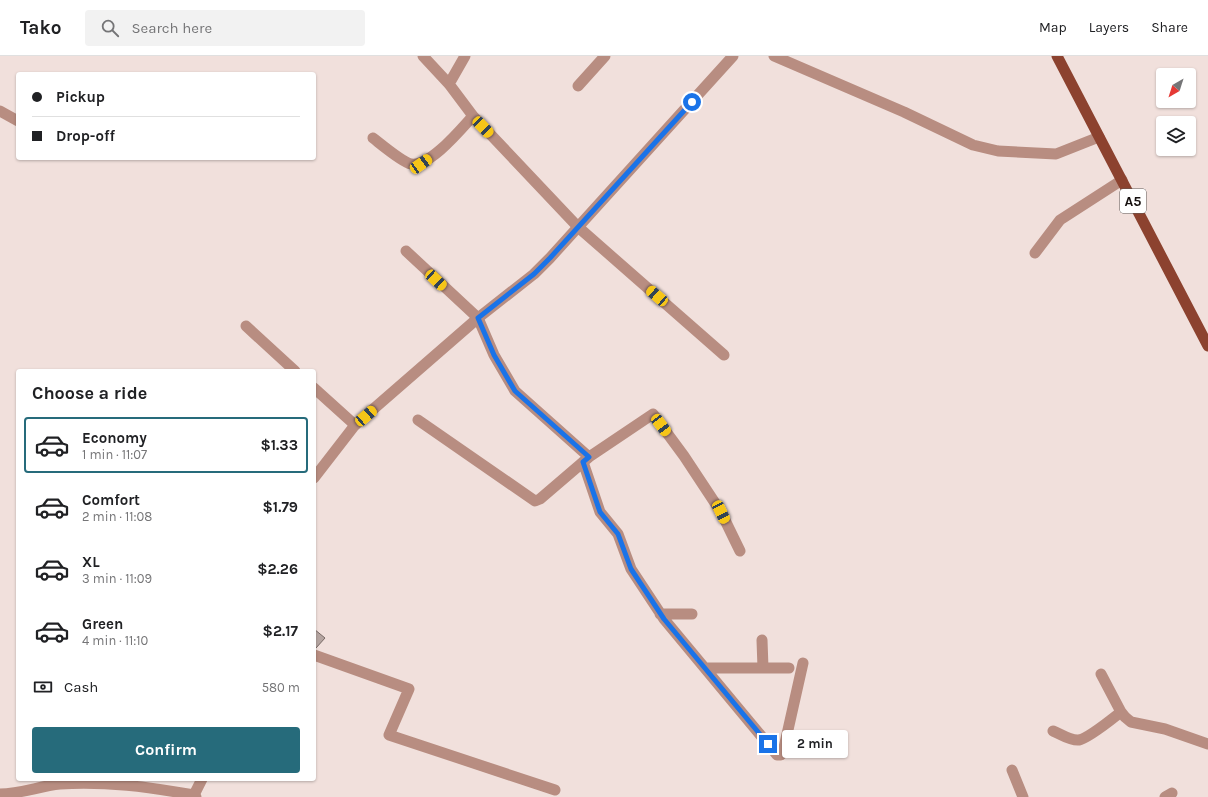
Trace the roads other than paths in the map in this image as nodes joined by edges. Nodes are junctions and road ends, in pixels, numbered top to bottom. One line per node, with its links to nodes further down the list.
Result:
1 (423, 56): 7 (street)
2 (465, 56): 7 (street)
3 (605, 56): 8 (street)
4 (733, 56): 15 (street)
5 (774, 56): 12 (street)
6 (1057, 56): 12 (main road, A5)
7 (449, 84): 10 (street)
8 (578, 86)
9 (0, 111): 11 (street)
10 (473, 116): 13 (street); 15 (street)
11 (16, 120)
12 (1099, 137): 14 (main road, A5)
13 (373, 138)
14 (1122, 180): 17 (street); 20 (main road, A5)
15 (578, 227): 18 (street); 21 (street)
16 (406, 251): 18 (street)
17 (1035, 252)
18 (478, 318): 25 (street); 26 (street)
19 (246, 326): 22 (street)
20 (1208, 346)
21 (724, 355)
22 (293, 369)
23 (316, 390): 25 (street)
24 (418, 420): 26 (street)
25 (355, 425): 27 (street)
26 (586, 460): 28 (street); 29 (street)
27 (316, 475)
28 (740, 551)
29 (660, 614): 30 (street); 34 (street)
30 (692, 614)
31 (762, 640): 35 (street)
32 (316, 656): 44 (street)
33 (803, 663): 34 (street)
34 (705, 668): 35 (street)
35 (763, 668): 36 (street)
36 (789, 668)
37 (1101, 674): 38 (street)
38 (1121, 712): 39 (street); 40 (street)
39 (1053, 731)
40 (1208, 744)
41 (1012, 770): 47 (street)
42 (90, 781): 45 (street); 46 (street)
43 (201, 781): 46 (street)
44 (555, 790)
45 (3, 795)
46 (195, 796)
47 (1023, 797)

